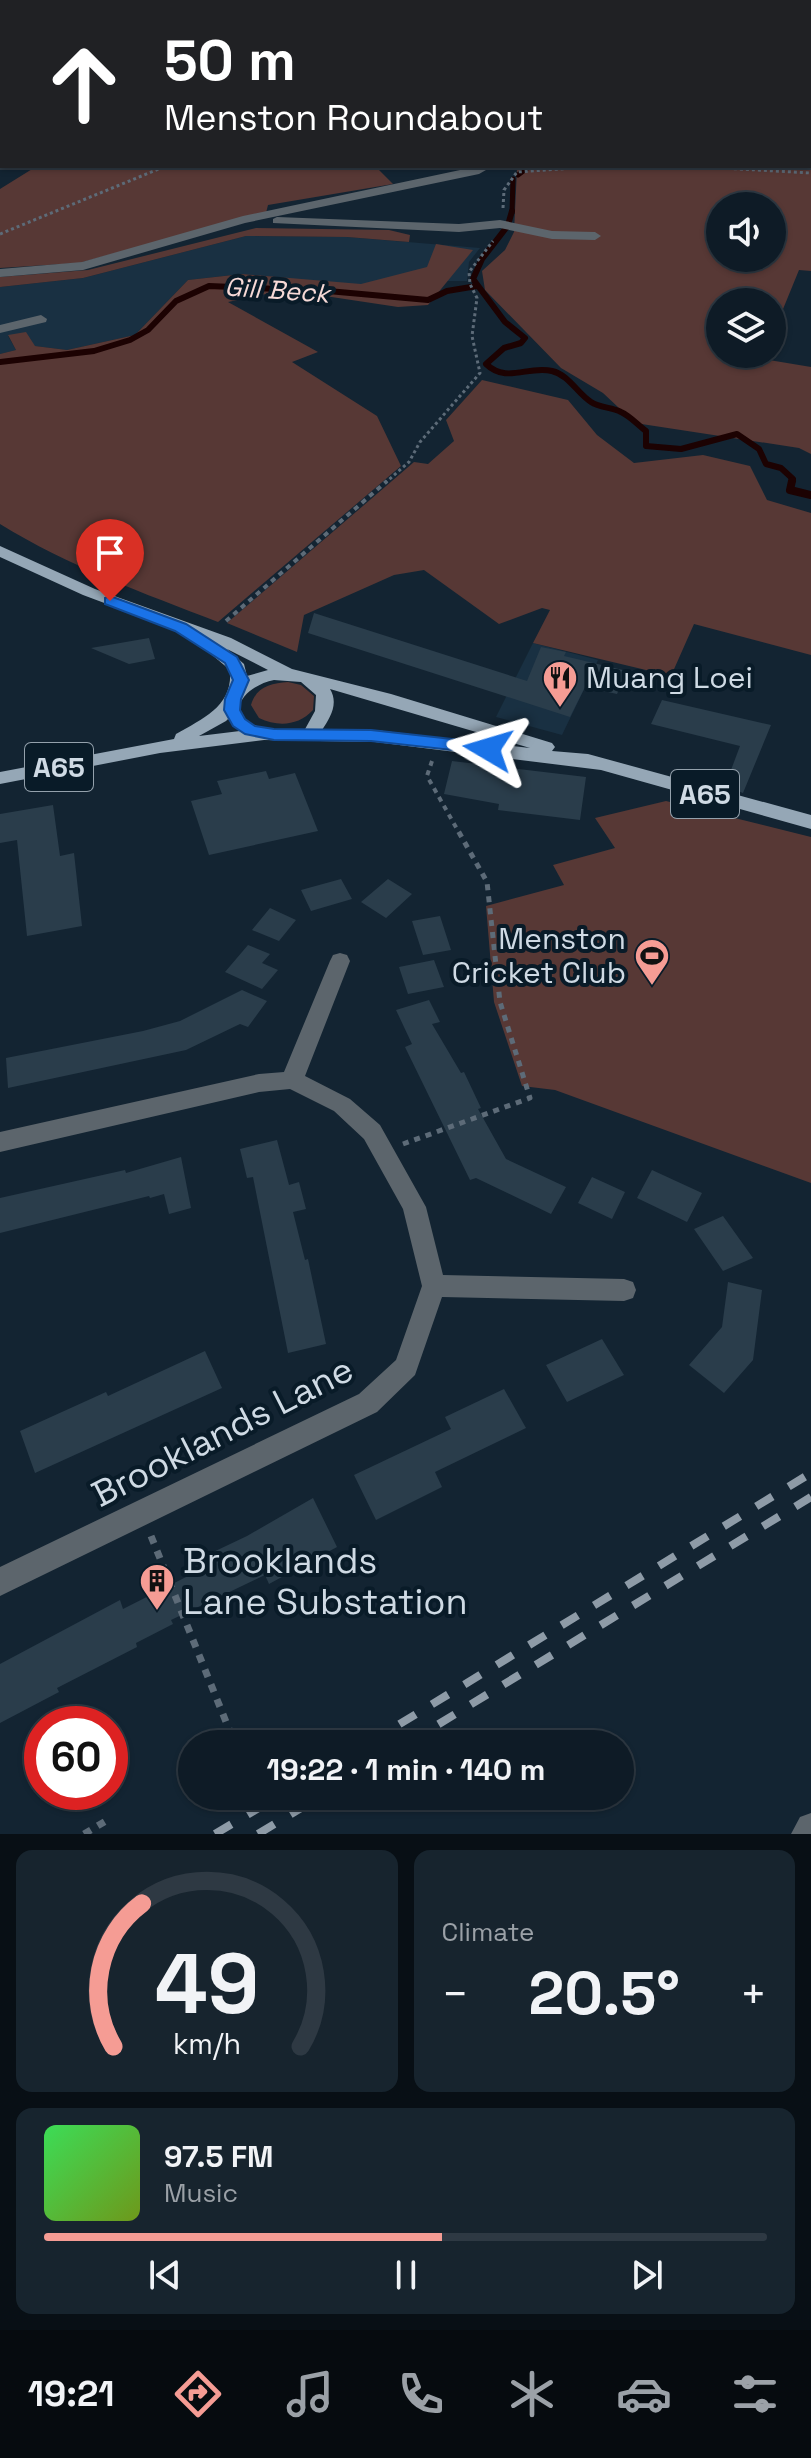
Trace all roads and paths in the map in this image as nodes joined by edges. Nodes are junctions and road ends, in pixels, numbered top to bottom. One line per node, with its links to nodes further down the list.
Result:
1 (161, 168): 8 (path)
2 (484, 168): 7 (street)
3 (576, 168): 5 (path)
4 (722, 168): 6 (path)
5 (522, 172)
6 (811, 173)
7 (243, 220): 9 (street); 11 (street)
8 (0, 234)
9 (595, 236)
10 (489, 249): 15 (path)
11 (0, 273)
12 (41, 319): 13 (street)
13 (0, 329)
14 (0, 551): 16 (main road)
15 (224, 624)
16 (180, 628): 17 (main road); 18 (main road)
17 (294, 675): 18 (main road, A65); 20 (main road); 23 (main road, A65)
18 (235, 696): 19 (main road, A65); 22 (main road, A65)
19 (274, 735): 20 (main road, A65); 22 (main road, A65)
20 (310, 735): 21 (main road, A65)
21 (439, 742): 23 (main road, A65); 29 (path)
22 (160, 747): 24 (main road, A65)
23 (600, 764): 25 (main road, A65)
24 (0, 778)
25 (811, 822)
26 (340, 961): 27 (street)
27 (292, 1080): 28 (street); 29 (street)
28 (0, 1142)
29 (383, 1151): 30 (street)
30 (434, 1286): 31 (street); 32 (street, Brooklands Lane)
31 (624, 1290)
32 (142, 1512): 33 (street, Brooklands Lane); 34 (path)
33 (0, 1582)
34 (229, 1730)
35 (109, 1819): 37 (path)
36 (811, 1828): 38 (street)
37 (84, 1834)
38 (806, 1834)

